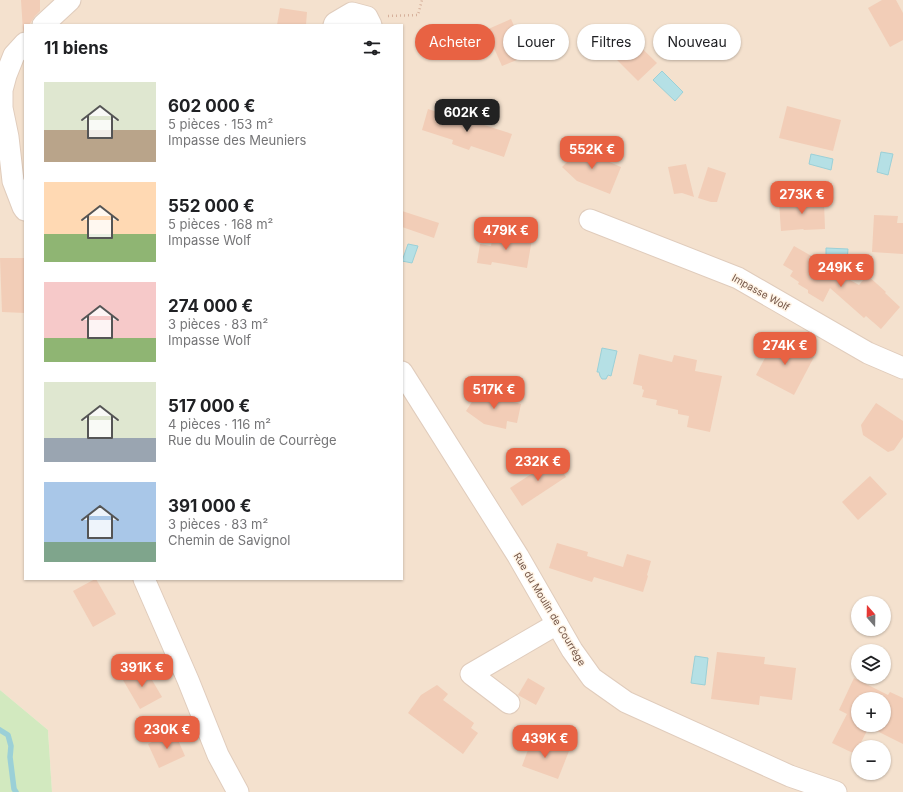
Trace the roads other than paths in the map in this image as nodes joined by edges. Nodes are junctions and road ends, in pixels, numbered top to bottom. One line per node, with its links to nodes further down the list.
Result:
1 (70, 0): 3 (street)
2 (369, 21): 4 (street)
3 (44, 24)
4 (334, 24)
5 (13, 51): 6 (street)
6 (1, 108): 7 (street)
7 (24, 208)
8 (590, 220): 9 (street, Impasse Wolf)
9 (903, 368)
10 (403, 374): 12 (street, Rue du Moulin de Courrège)
11 (144, 580): 14 (street)
12 (557, 624): 13 (street); 15 (street, Rue du Moulin de Courrège)
13 (509, 703)
14 (238, 792)
15 (836, 792)

